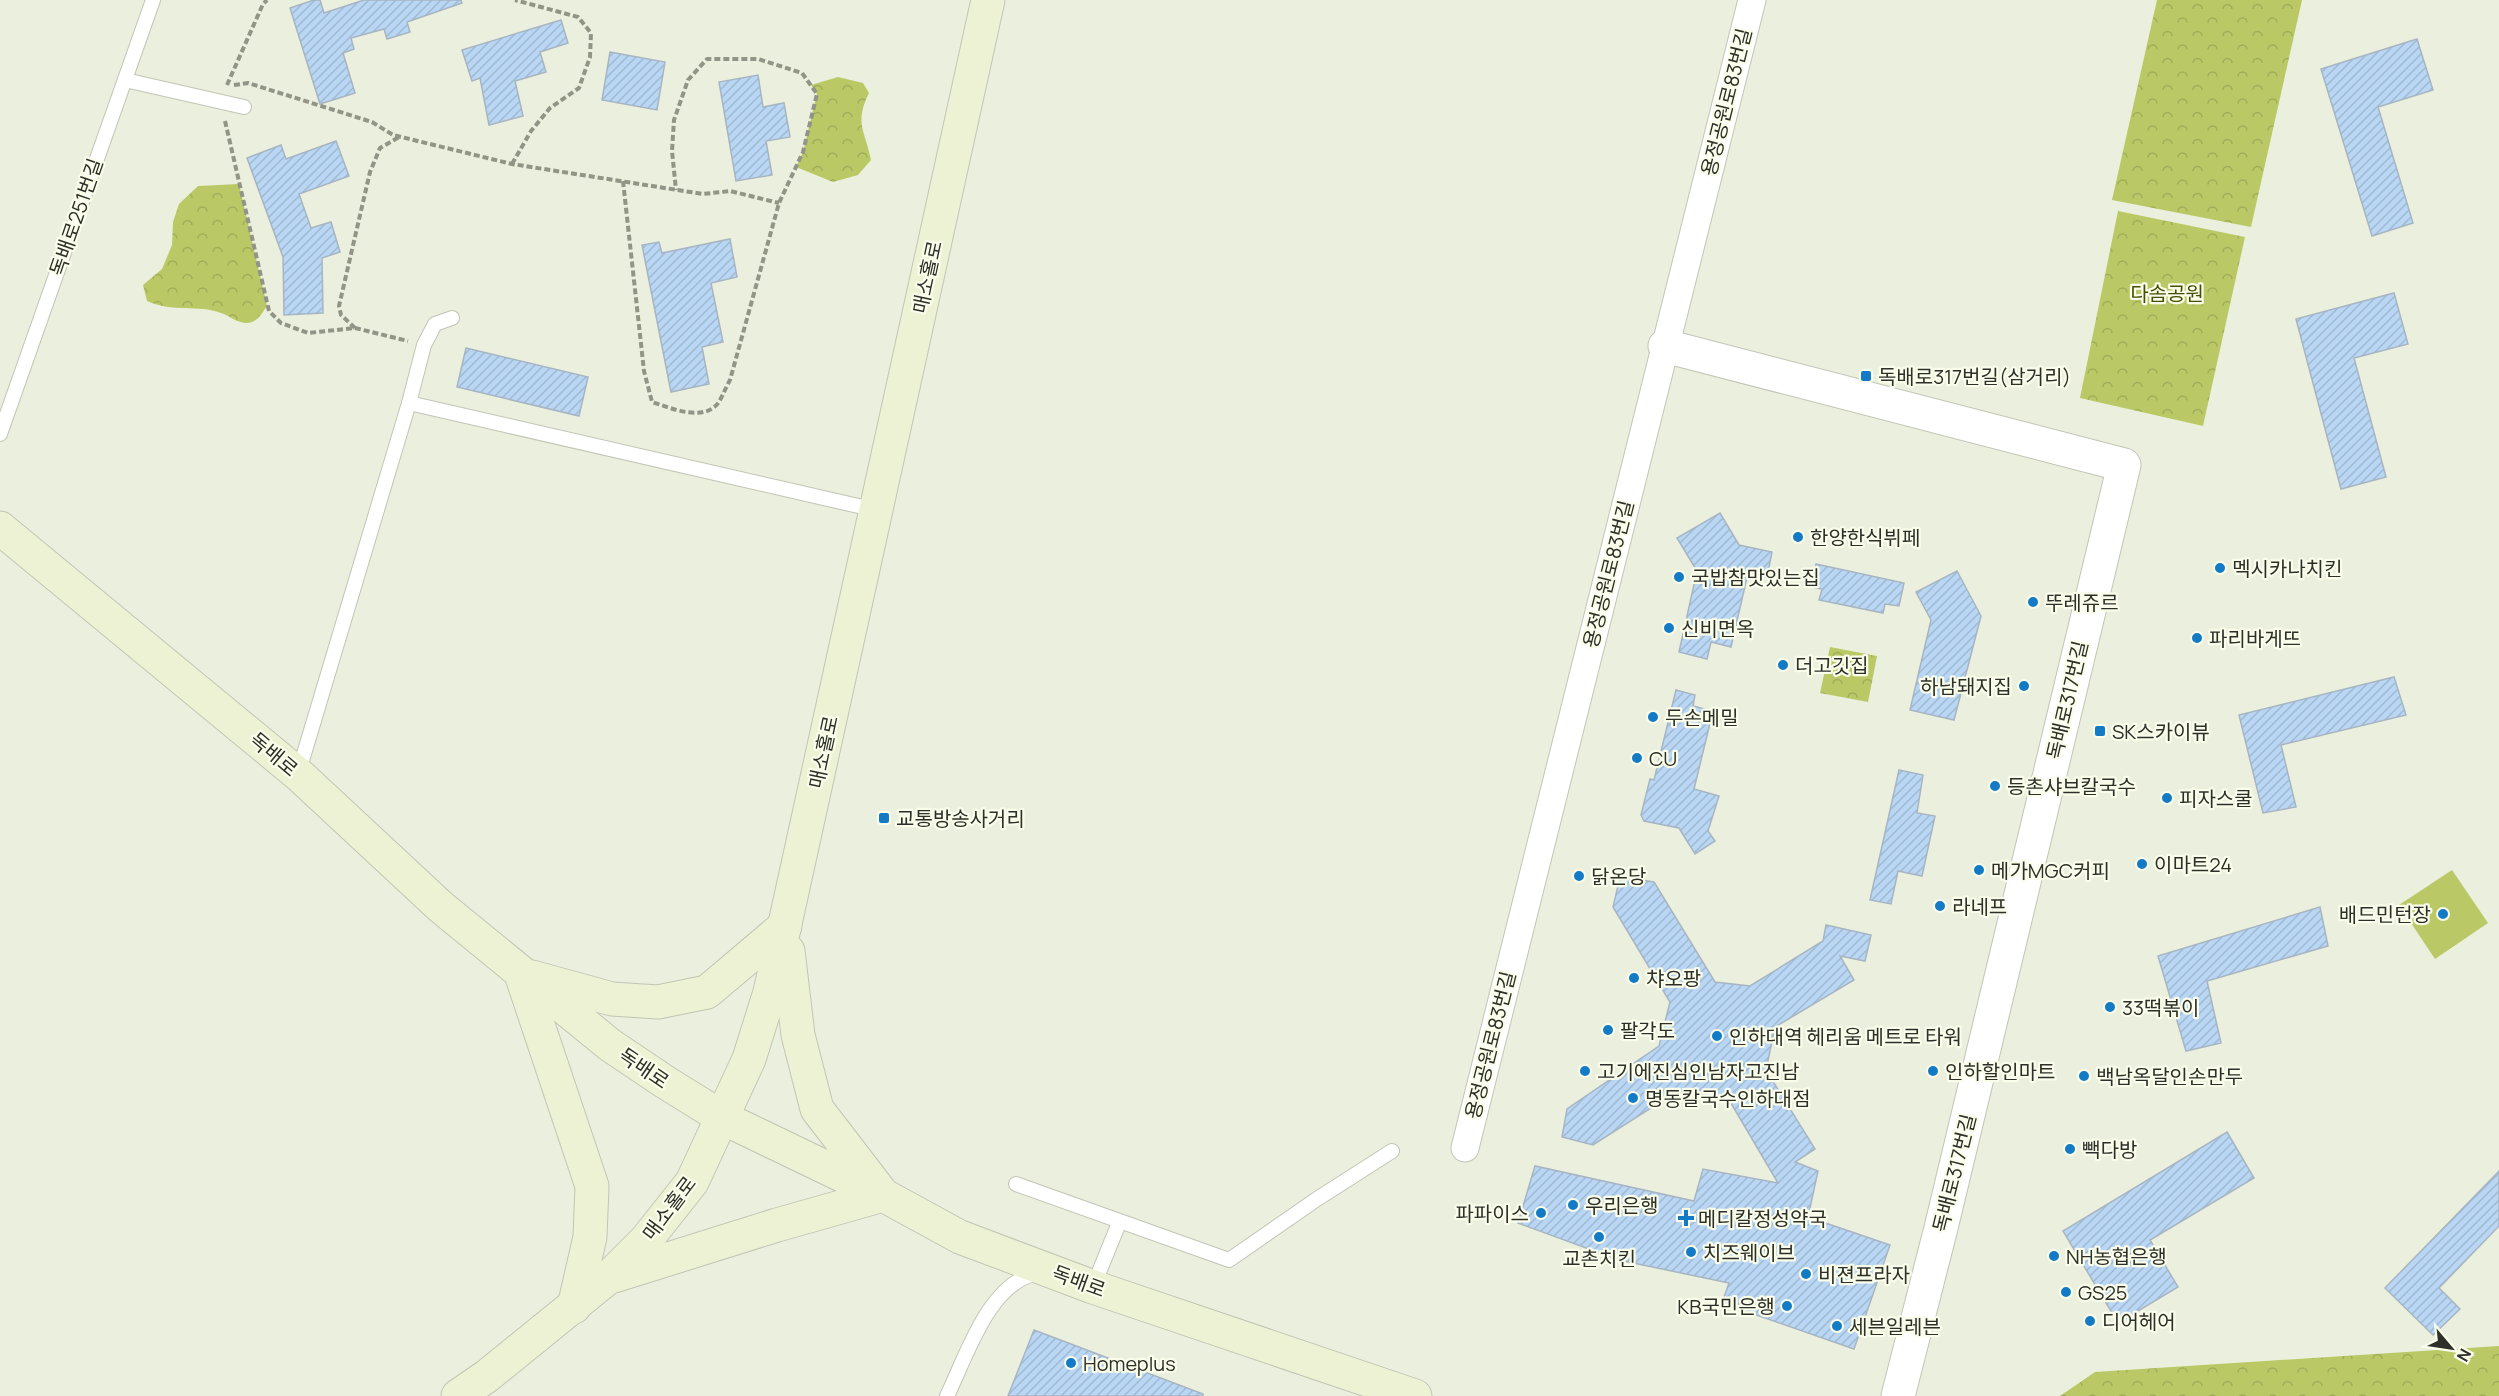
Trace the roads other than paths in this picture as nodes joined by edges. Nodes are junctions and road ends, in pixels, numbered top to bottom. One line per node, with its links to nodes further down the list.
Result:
1 (153, 0): 4 (lane, 독배로251번길)
2 (988, 0): 10 (main road, 매소홀로)
3 (1752, 0): 7 (street, 용정공원로83번길)
4 (125, 80): 5 (lane); 9 (lane, 독배로251번길)
5 (244, 107)
6 (452, 318): 8 (lane)
7 (1665, 346): 16 (street, 용정공원로83번길); 28 (street, 독배로317번길)
8 (410, 403): 10 (lane); 12 (lane)
9 (0, 434)
10 (876, 510): 13 (main road, 매소홀로)
11 (0, 528): 12 (main road, 독배로)
12 (298, 774): 14 (main road, 독배로)
13 (785, 926): 14 (main road); 15 (main road, 매소홀로); 19 (main road)
14 (521, 974): 15 (main road, 독배로); 24 (main road)
15 (723, 1118): 19 (main road, 독배로); 22 (main road, 매소홀로)
16 (1465, 1148)
17 (1392, 1152): 20 (lane)
18 (1017, 1184): 20 (lane)
19 (883, 1195): 21 (main road, 독배로); 22 (main road)
20 (1119, 1223): 23 (lane)
21 (1051, 1271): 23 (main road, 독배로); 26 (lane)
22 (609, 1277): 24 (main road, 매소홀로)
23 (1093, 1287): 27 (main road, 독배로)
24 (574, 1307): 25 (main road, 매소홀로)
25 (458, 1396)
26 (947, 1396)
27 (1415, 1396)
28 (1898, 1396)

